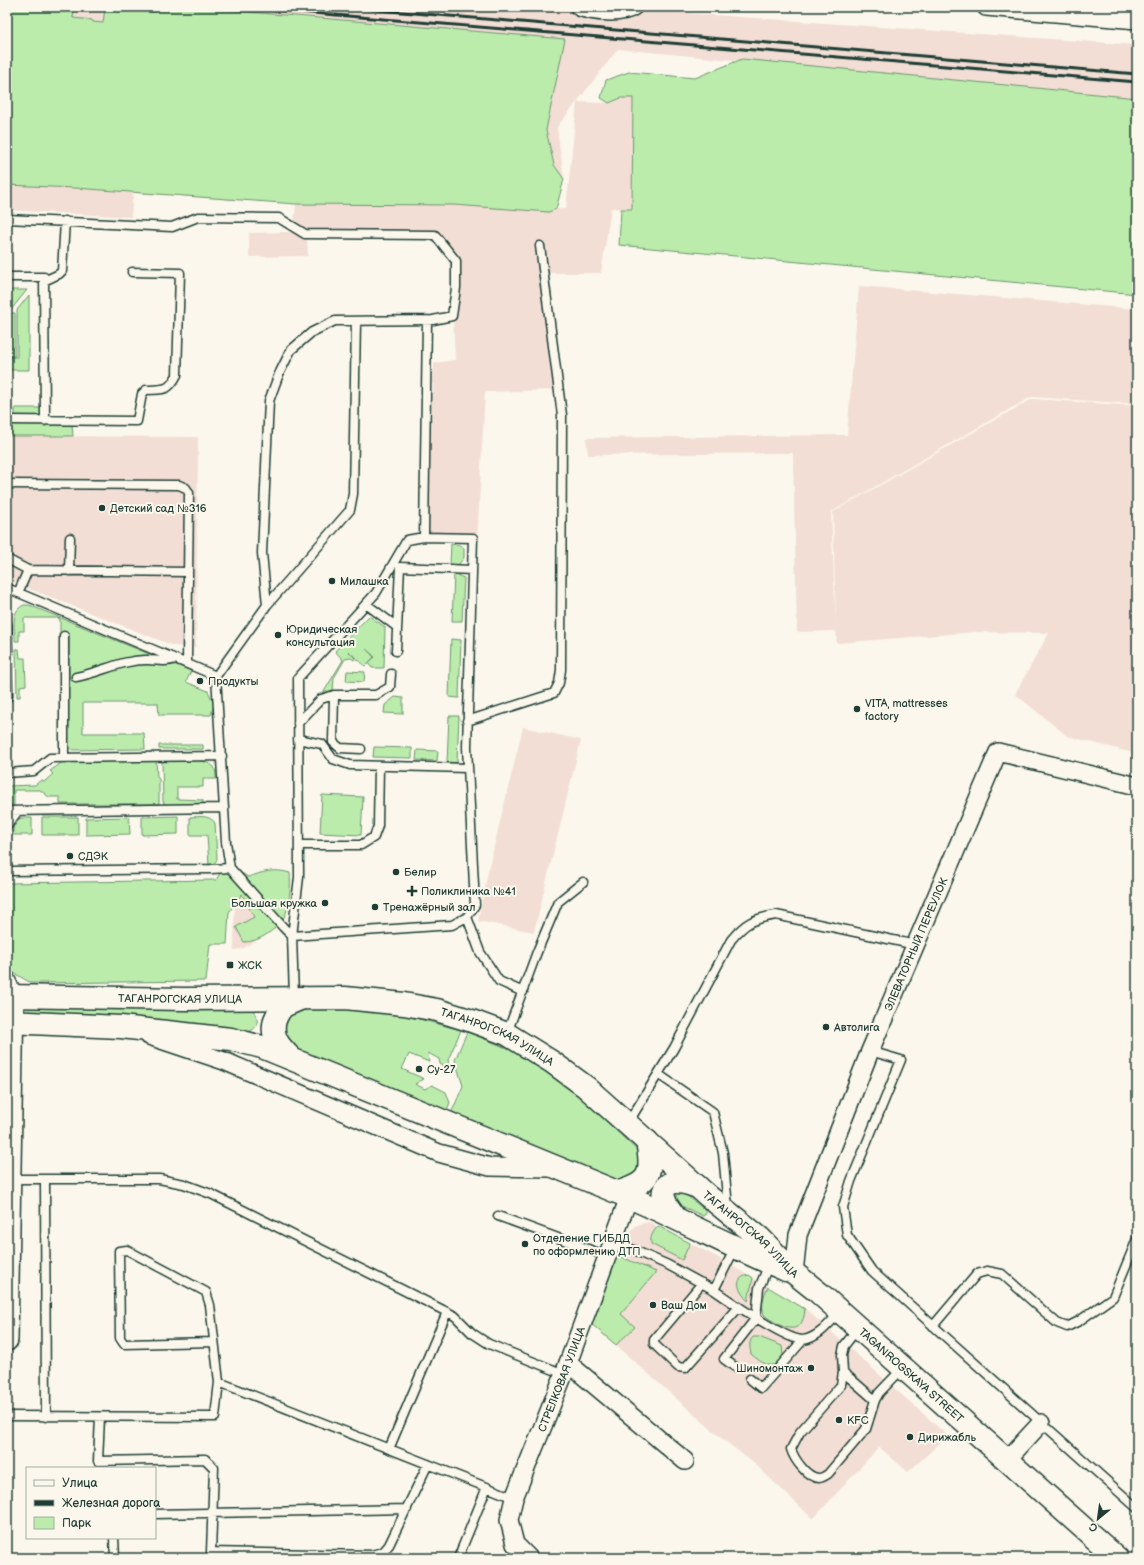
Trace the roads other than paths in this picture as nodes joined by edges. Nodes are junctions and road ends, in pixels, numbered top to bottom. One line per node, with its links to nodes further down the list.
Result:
1 (579, 7): 2 (street)
2 (634, 7)
3 (986, 7): 4 (street)
4 (1137, 20)
5 (7, 219): 6 (lane)
6 (65, 221): 10 (lane); 12 (lane)
7 (540, 246): 39 (lane)
8 (132, 272): 14 (lane)
9 (7, 277): 10 (lane)
10 (44, 281): 14 (lane)
11 (356, 321): 12 (lane); 26 (lane); 26 (lane)
12 (427, 321): 16 (lane)
13 (7, 420): 14 (lane)
14 (45, 420)
15 (7, 484): 22 (lane)
16 (424, 537): 20 (lane); 25 (lane)
17 (70, 538): 21 (lane)
18 (7, 560): 19 (lane)
19 (28, 570): 21 (lane); 24 (lane)
20 (472, 570): 28 (lane); 39 (lane)
21 (69, 571): 22 (lane)
22 (188, 572): 33 (lane)
23 (7, 588): 24 (lane)
24 (18, 593): 32 (lane)
25 (366, 604): 28 (lane); 40 (lane)
26 (267, 605): 35 (lane)
27 (7, 624): 31 (lane)
28 (397, 627): 30 (lane)
29 (64, 636): 44 (lane)
30 (396, 651)
31 (7, 655): 38 (lane)
32 (176, 659): 33 (lane); 36 (lane)
33 (187, 664): 35 (lane)
34 (391, 674): 37 (lane)
35 (216, 676): 43 (lane)
36 (76, 677)
37 (334, 695): 40 (lane); 42 (lane)
38 (7, 698)
39 (467, 721): 46 (lane)
40 (298, 722): 41 (lane)
41 (298, 739): 45 (lane); 53 (lane)
42 (360, 749)
43 (222, 756): 44 (lane); 49 (lane)
44 (64, 758): 47 (lane)
45 (379, 766): 46 (lane); 53 (lane)
46 (467, 768): 57 (lane)
47 (7, 773)
48 (1137, 786): 59 (street, ЭЛЕВАТОРНЫЙ ПЕРЕУЛОК)
49 (224, 808): 51 (lane); 54 (lane)
50 (7, 811): 51 (lane)
51 (18, 811): 52 (lane)
52 (7, 826)
53 (299, 845): 58 (lane)
54 (230, 868): 55 (lane); 58 (lane)
55 (7, 871)
56 (583, 882): 61 (lane)
57 (467, 918): 58 (lane); 61 (lane)
58 (292, 936): 64 (lane)
59 (916, 944): 69 (street, ЭЛЕВАТОРНЫЙ ПЕРЕУЛОК); 72 (lane)
60 (7, 971): 62 (lane)
61 (523, 992): 67 (lane)
62 (13, 996): 63 (main road, ТАГАНРОГСКАЯ УЛИЦА); 65 (street)
63 (235, 998): 64 (main road, ТАГАНРОГСКАЯ УЛИЦА); 68 (main road)
64 (298, 998): 67 (main road, ТАГАНРОГСКАЯ УЛИЦА); 70 (main road)
65 (10, 1022): 66 (main road, ТАГАНРОГСКАЯ УЛИЦА); 71 (street)
66 (121, 1027): 68 (main road, ТАГАНРОГСКАЯ УЛИЦА); 75 (street)
67 (507, 1034): 73 (main road, ТАГАНРОГСКАЯ УЛИЦА)
68 (231, 1039): 70 (main road, ТАГАНРОГСКАЯ УЛИЦА)
69 (870, 1051): 88 (street, ЭЛЕВАТОРНЫЙ ПЕРЕУЛОК); 95 (lane)
70 (292, 1059): 75 (main road, ТАГАНРОГСКАЯ УЛИЦА)
71 (9, 1073): 76 (street)
72 (658, 1074): 73 (lane); 81 (lane)
73 (627, 1124): 74 (main road, ТАГАНРОГСКАЯ УЛИЦА)
74 (646, 1141): 78 (main road, ТАГАНРОГСКАЯ УЛИЦА); 79 (main road)
75 (558, 1168): 79 (main road, ТАГАНРОГСКАЯ УЛИЦА)
76 (10, 1179): 77 (lane); 80 (street)
77 (45, 1179): 92 (lane); 109 (lane)
78 (698, 1187): 81 (main road, ТАГАНРОГСКАЯ УЛИЦА); 83 (main road)
79 (623, 1195): 83 (main road, ТАГАНРОГСКАЯ УЛИЦА); 86 (street, СТРЕЛКОВАЯ УЛИЦА)
80 (8, 1214): 97 (street)
81 (728, 1214): 88 (main road, ТАГАНРОГСКАЯ УЛИЦА)
82 (498, 1216): 86 (lane)
83 (675, 1217): 85 (main road, ТАГАНРОГСКАЯ УЛИЦА)
84 (1137, 1239): 95 (lane)
85 (736, 1248): 87 (main road, ТАГАНРОГСКАЯ УЛИЦА); 90 (lane)
86 (610, 1249): 89 (lane); 102 (street, СТРЕЛКОВАЯ УЛИЦА)
87 (770, 1263): 88 (main road, ТАГАНРОГСКАЯ УЛИЦА); 94 (lane)
88 (794, 1273): 93 (main road, TAGANROGSKAYA STREET)
89 (702, 1283): 90 (lane); 91 (lane)
90 (714, 1290): 91 (lane)
91 (740, 1307): 94 (lane)
92 (446, 1312): 102 (lane); 111 (lane)
93 (841, 1312): 96 (main road, TAGANROGSKAYA STREET); 98 (lane)
94 (756, 1318): 98 (lane); 100 (lane)
95 (933, 1326): 110 (lane)
96 (858, 1327): 101 (main road, TAGANROGSKAYA STREET); 103 (lane)
97 (7, 1340)
98 (803, 1340): 104 (lane)
99 (214, 1342): 99 (lane); 105 (lane)
100 (735, 1367)
101 (904, 1367): 106 (lane); 112 (main road, TAGANROGSKAYA STREET)
102 (566, 1369): 113 (street); 116 (street, СТРЕЛКОВАЯ УЛИЦА)
103 (843, 1372): 106 (lane); 106 (lane)
104 (750, 1379)
105 (219, 1382): 108 (lane); 111 (lane)
106 (875, 1400)
107 (7, 1416): 109 (lane)
108 (100, 1416): 109 (lane); 119 (lane)
109 (46, 1417)
110 (1041, 1423): 112 (street); 117 (lane)
111 (389, 1449): 114 (lane)
112 (1008, 1460): 122 (main road, TAGANROGSKAYA STREET)
113 (685, 1461)
114 (428, 1464): 115 (lane); 118 (lane)
115 (487, 1487): 116 (lane); 124 (lane)
116 (514, 1498): 125 (street, СТРЕЛКОВАЯ УЛИЦА)
117 (1137, 1508)
118 (407, 1509): 119 (lane); 119 (lane)
119 (212, 1513): 120 (lane)
120 (156, 1514)
121 (114, 1539): 123 (lane)
122 (1109, 1554)
123 (115, 1558)
124 (458, 1558)
125 (529, 1558)

